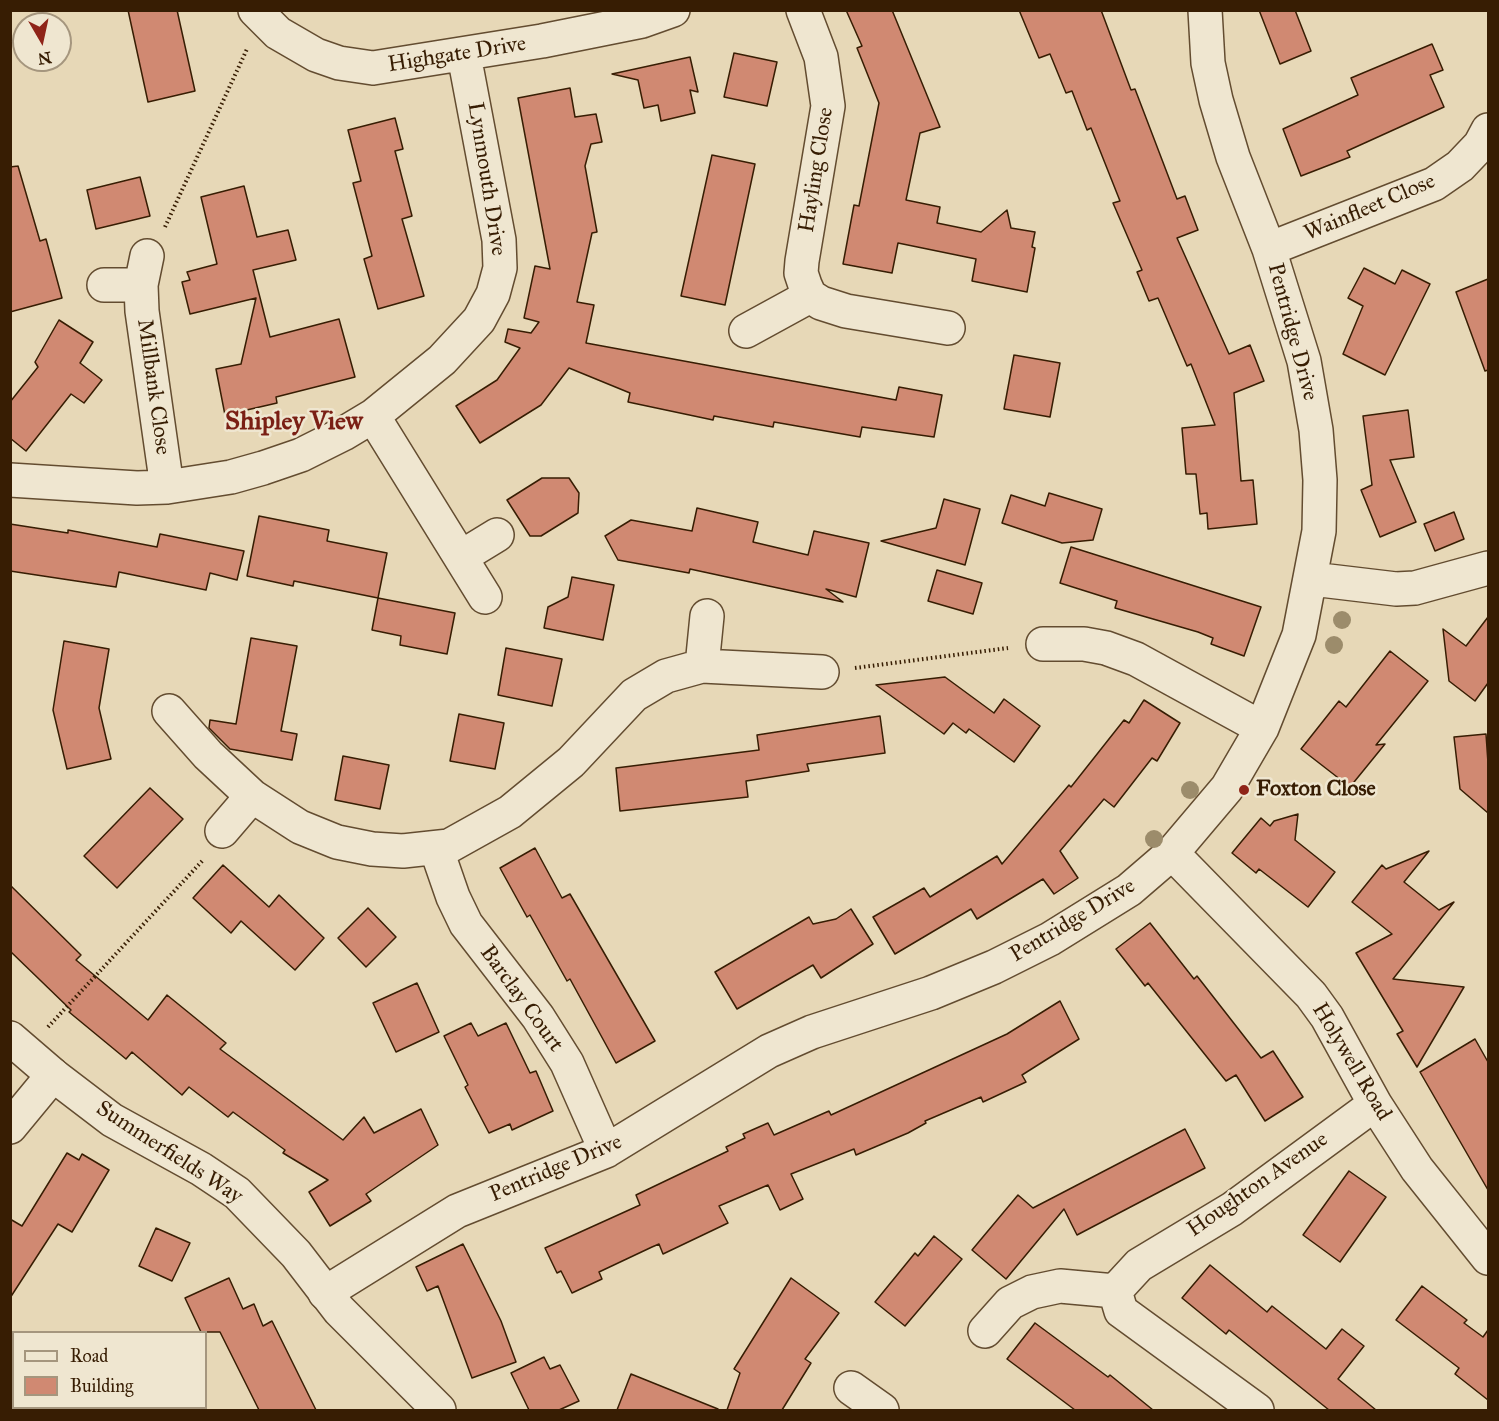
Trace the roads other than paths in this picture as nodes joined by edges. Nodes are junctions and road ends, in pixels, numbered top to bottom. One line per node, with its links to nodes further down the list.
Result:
1 (673, 10): 5 (street, Highgate Drive)
2 (803, 10): 9 (street, Hayling Close)
3 (1205, 10): 7 (street, Pentridge Drive)
4 (258, 14): 5 (street, Highgate Drive)
5 (464, 55): 12 (street, Lynmouth Drive)
6 (1488, 130): 7 (street, Wainfleet Close)
7 (1269, 249): 18 (street, Pentridge Drive)
8 (104, 285): 14 (street, Millbank Close)
9 (810, 296): 10 (street); 11 (street)
10 (948, 328)
11 (746, 331)
12 (373, 416): 14 (street, Lynmouth Drive); 16 (street)
13 (10, 480): 14 (street, Lynmouth Drive)
14 (167, 487)
15 (496, 536): 16 (street)
16 (460, 557): 19 (street)
17 (1488, 568): 18 (street)
18 (1312, 579): 25 (street, Pentridge Drive)
19 (484, 597)
20 (707, 616): 22 (street)
21 (1043, 644): 25 (street)
22 (702, 666): 23 (street); 28 (street)
23 (822, 672)
24 (169, 711): 26 (street)
25 (1262, 728): 29 (street, Pentridge Drive)
26 (252, 796): 27 (street); 28 (street)
27 (222, 831)
28 (436, 848): 34 (street, Barclay Court)
29 (1172, 853): 32 (street, Holywell Road); 34 (street, Pentridge Drive)
30 (18, 1044): 31 (street, Summerfields Way)
31 (53, 1076): 33 (street); 37 (street, Summerfields Way)
32 (1375, 1104): 35 (street, Holywell Road); 36 (street, Houghton Avenue)
33 (10, 1127)
34 (606, 1151): 37 (street, Pentridge Drive)
35 (1488, 1258)
36 (1115, 1291): 38 (street); 40 (street)
37 (325, 1293): 39 (street, Summerfields Way)
38 (986, 1331)
39 (439, 1410)
40 (1257, 1410)

